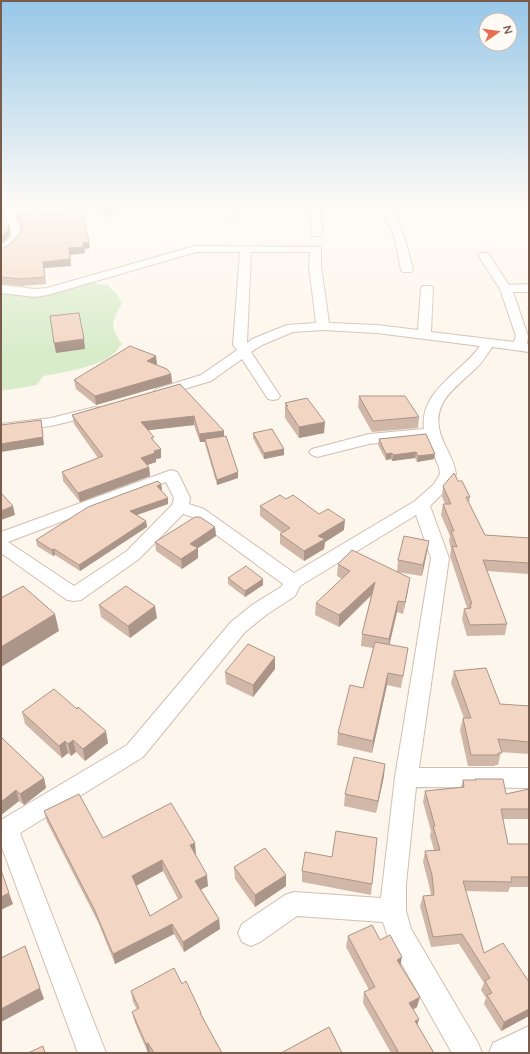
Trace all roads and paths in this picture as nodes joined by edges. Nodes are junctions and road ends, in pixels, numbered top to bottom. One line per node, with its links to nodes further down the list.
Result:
1 (167, 256): 9 (street)
2 (246, 256): 15 (street)
3 (316, 256): 11 (street)
4 (403, 256): 6 (street)
5 (485, 256): 10 (street)
6 (406, 270)
7 (427, 288): 12 (street)
8 (529, 288): 10 (street)
9 (1, 289)
10 (506, 289): 14 (street)
11 (323, 326): 12 (street); 15 (street)
12 (424, 334): 13 (street)
13 (489, 342): 14 (street); 20 (street)
14 (525, 347)
15 (244, 351): 16 (street); 17 (street)
16 (147, 396)
17 (273, 396)
18 (110, 407): 19 (street)
19 (1, 428)
20 (432, 433): 21 (street); 22 (street)
21 (317, 452)
22 (421, 505): 26 (street); 27 (street)
23 (180, 507): 24 (street); 25 (street); 26 (street)
24 (1, 538)
25 (1, 545)
26 (292, 582): 29 (street)
27 (406, 777): 28 (street); 30 (street)
28 (529, 778)
29 (4, 830): 33 (street)
30 (393, 911): 31 (street); 34 (street)
31 (251, 933)
32 (529, 1040): 35 (street)
33 (92, 1053)
34 (468, 1053)
35 (503, 1053)

